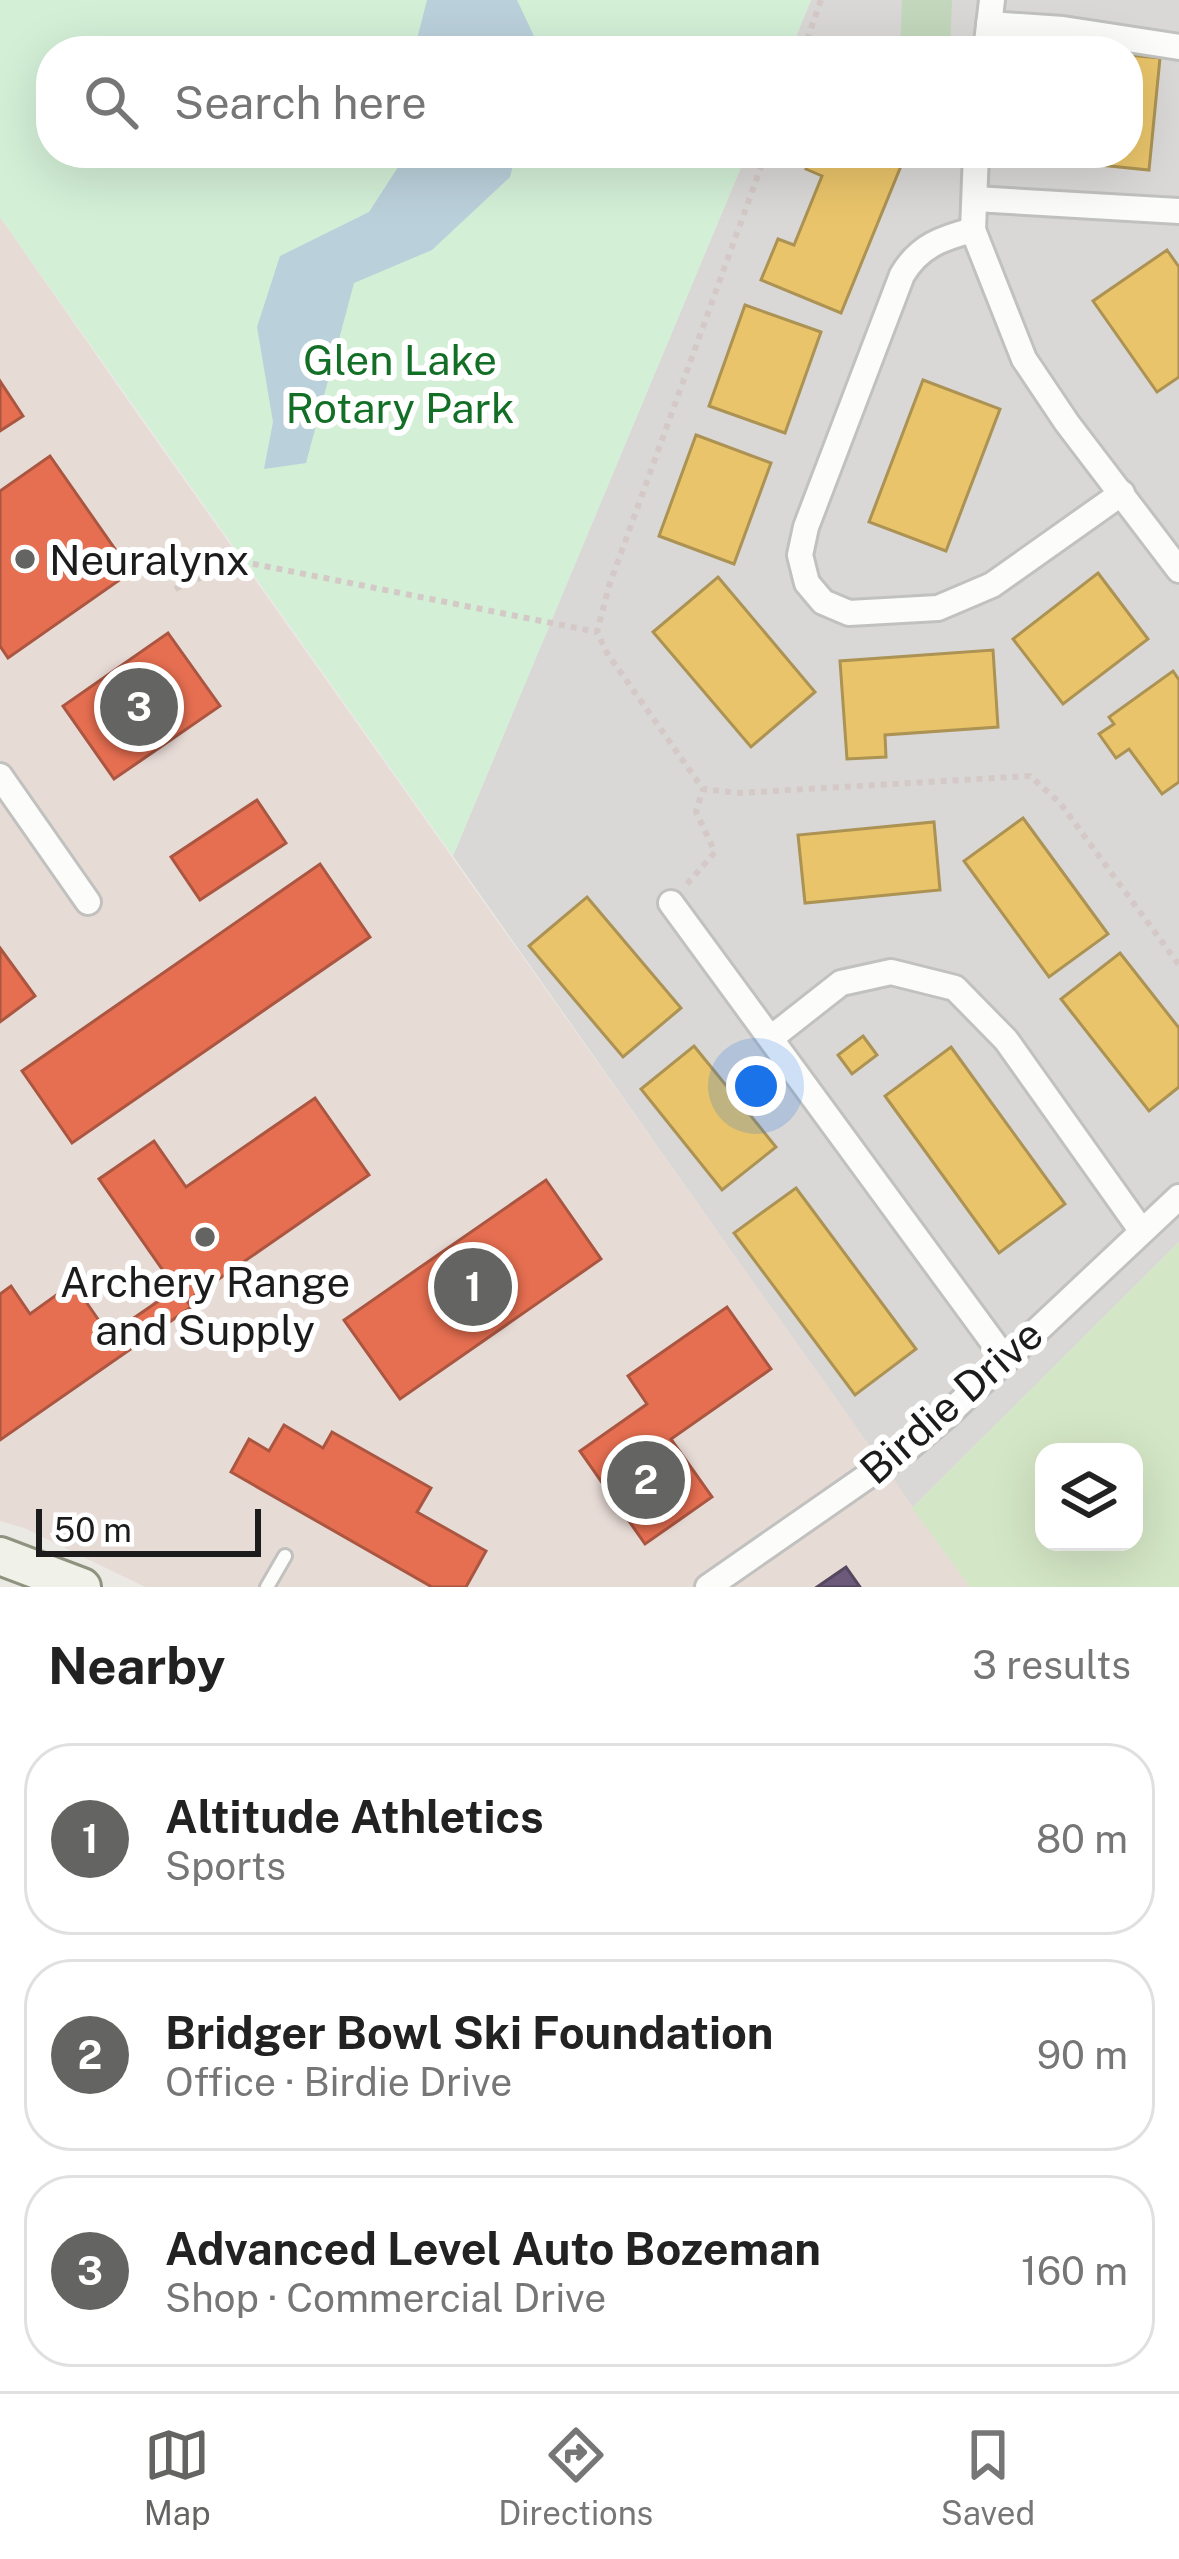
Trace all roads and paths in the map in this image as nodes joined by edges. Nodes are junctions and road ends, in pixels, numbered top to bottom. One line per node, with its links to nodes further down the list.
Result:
1 (821, 0): 3 (path)
2 (990, 12): 4 (street)
3 (808, 36)
4 (1112, 36)
5 (1143, 41): 6 (street)
6 (1179, 47)
7 (761, 168): 15 (path)
8 (976, 168): 9 (street)
9 (975, 200): 10 (street); 11 (street)
10 (1179, 211)
11 (973, 230): 12 (street); 12 (street)
12 (1122, 493): 13 (street)
13 (1179, 570)
14 (175, 589): 15 (path)
15 (597, 632): 17 (path)
16 (2, 782): 18 (street)
17 (703, 789): 19 (path); 20 (path)
18 (88, 902)
19 (671, 903): 21 (street)
20 (1179, 965)
21 (771, 1039): 23 (street); 24 (street)
22 (1179, 1197): 23 (street, Birdie Drive)
23 (1141, 1230): 24 (street, Birdie Drive)
24 (1006, 1360): 29 (street, Birdie Drive)
25 (0, 1556): 27 (main road)
26 (285, 1556): 28 (lane)
27 (82, 1587)
28 (267, 1587)
29 (708, 1587)

